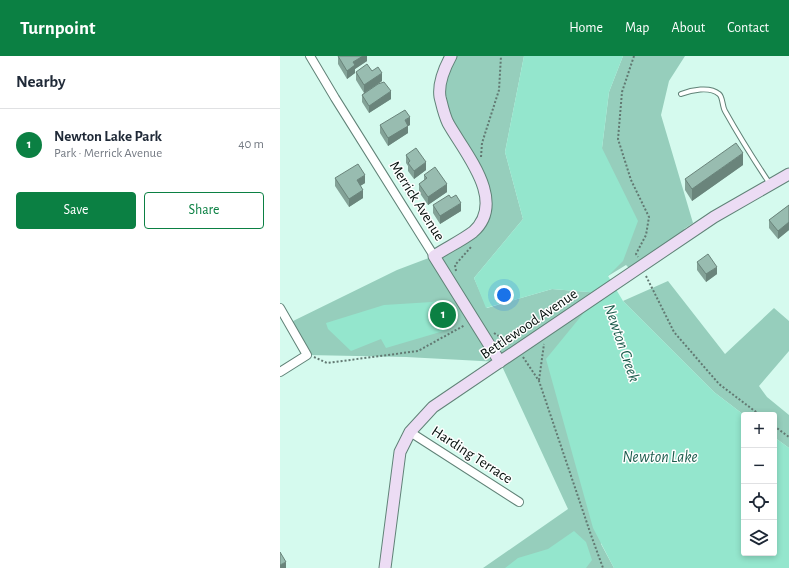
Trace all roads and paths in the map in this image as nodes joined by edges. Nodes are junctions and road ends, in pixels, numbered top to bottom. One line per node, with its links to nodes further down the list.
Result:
1 (310, 56): 10 (street, Merrick Avenue)
2 (451, 56): 10 (street)
3 (501, 56): 6 (path)
4 (634, 56): 11 (path)
5 (681, 94): 8 (lane)
6 (476, 155)
7 (789, 174): 8 (street, Bettlewood Avenue)
8 (770, 184): 11 (street, Bettlewood Avenue)
9 (475, 243): 12 (path)
10 (434, 256): 18 (street, Merrick Avenue)
11 (642, 266): 16 (street, Bettlewood Avenue); 20 (path)
12 (456, 272)
13 (280, 308): 17 (street)
14 (467, 324): 17 (path)
15 (491, 331): 16 (path)
16 (519, 349): 18 (street, Bettlewood Avenue); 26 (path)
17 (307, 355): 19 (street)
18 (500, 362): 22 (street, Bettlewood Avenue)
19 (280, 372)
20 (756, 412)
21 (777, 428): 23 (path)
22 (410, 432): 24 (street, Harding Terrace); 25 (street, Bettlewood Avenue)
23 (789, 437)
24 (519, 502)
25 (385, 568)
26 (603, 568)

